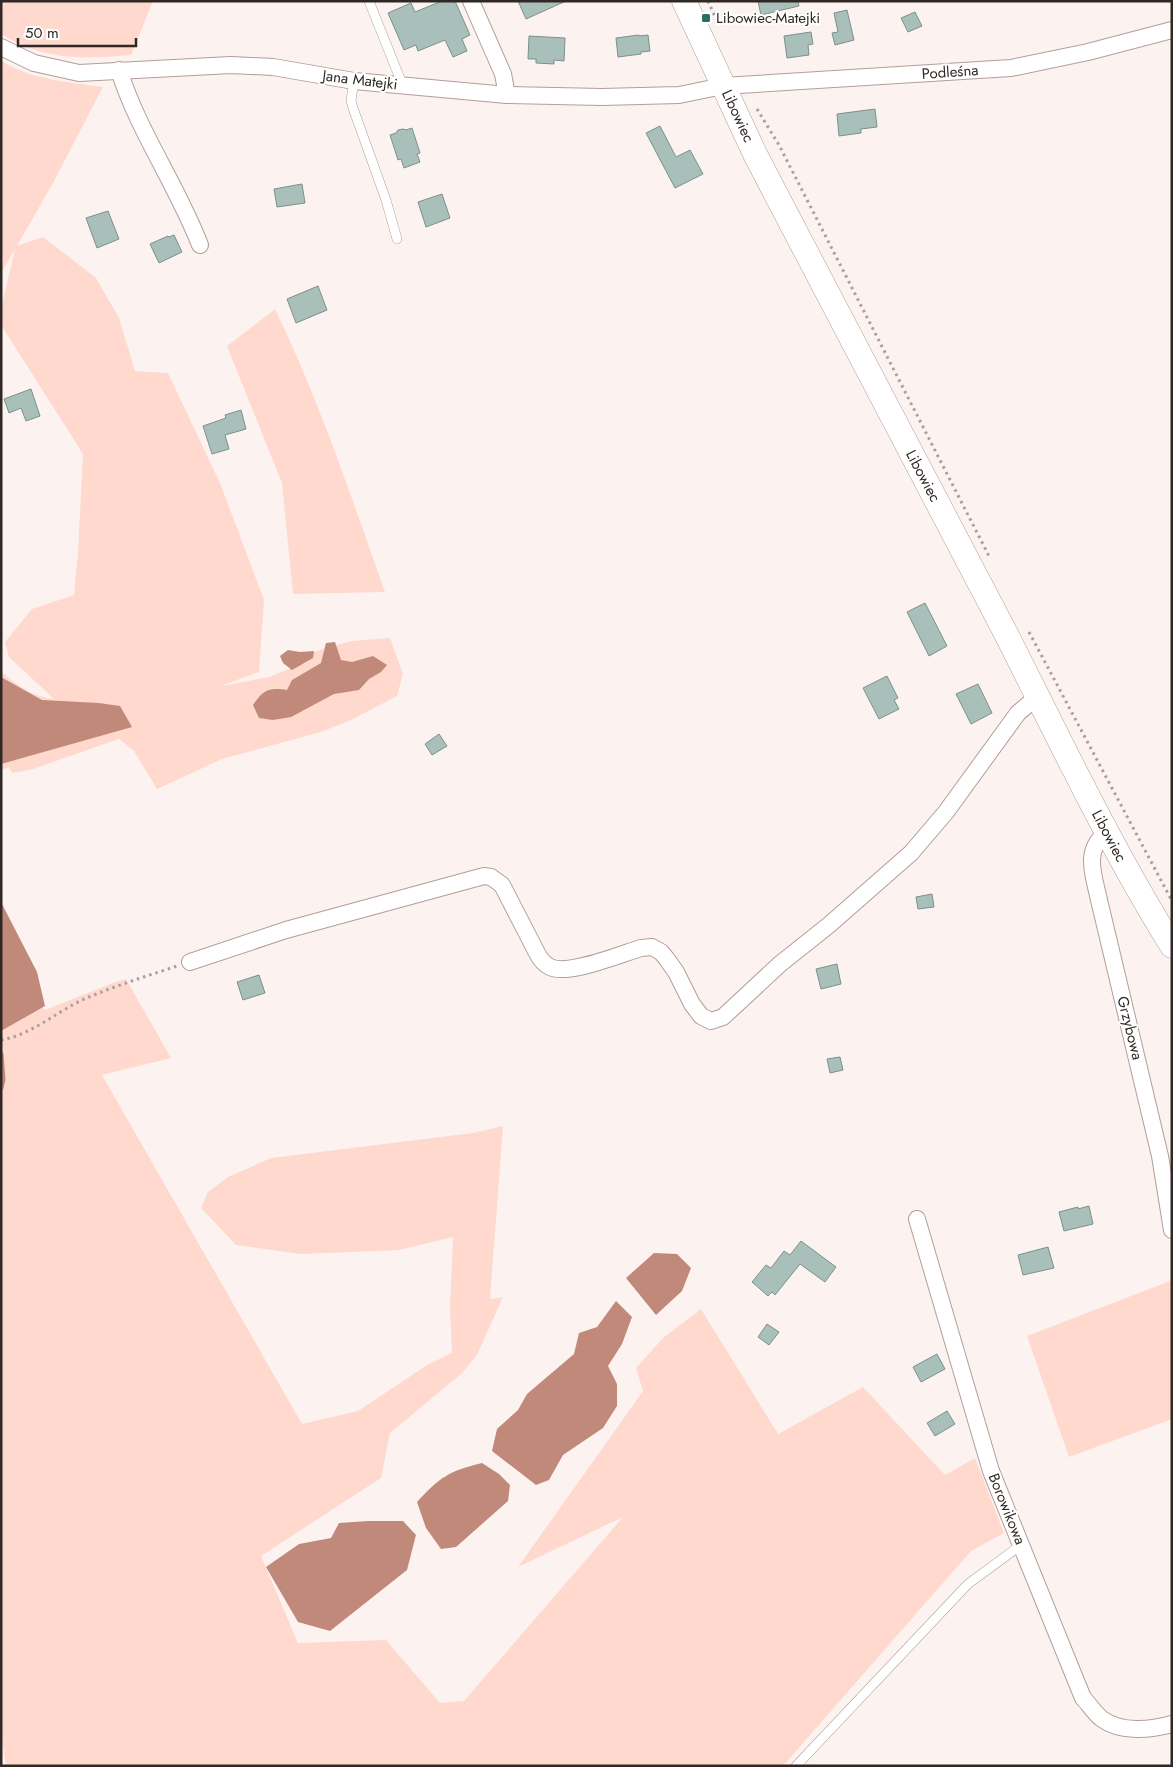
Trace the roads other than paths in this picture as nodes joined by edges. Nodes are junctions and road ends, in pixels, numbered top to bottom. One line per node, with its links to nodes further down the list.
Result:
1 (369, 1): 8 (lane)
2 (471, 1): 10 (street)
3 (684, 1): 9 (street, Libowiec)
4 (1172, 30): 9 (street, Podleśna)
5 (1, 47): 6 (street, Jana Matejki)
6 (118, 70): 7 (street, Jana Matejki); 12 (street)
7 (354, 81): 8 (street, Jana Matejki); 11 (lane)
8 (403, 86): 10 (street, Jana Matejki)
9 (733, 86): 10 (street, Jana Matejki); 13 (street, Libowiec)
10 (507, 95)
11 (397, 239)
12 (200, 245)
13 (1037, 697): 14 (street, Libowiec); 16 (street)
14 (1106, 832): 15 (street, Libowiec); 18 (street, Grzybowa)
15 (1172, 946)
16 (190, 962)
17 (917, 1219): 19 (street, Borowikowa)
18 (1172, 1230)
19 (1021, 1545): 20 (street, Borowikowa); 21 (lane)
20 (1172, 1724)
21 (796, 1766)

